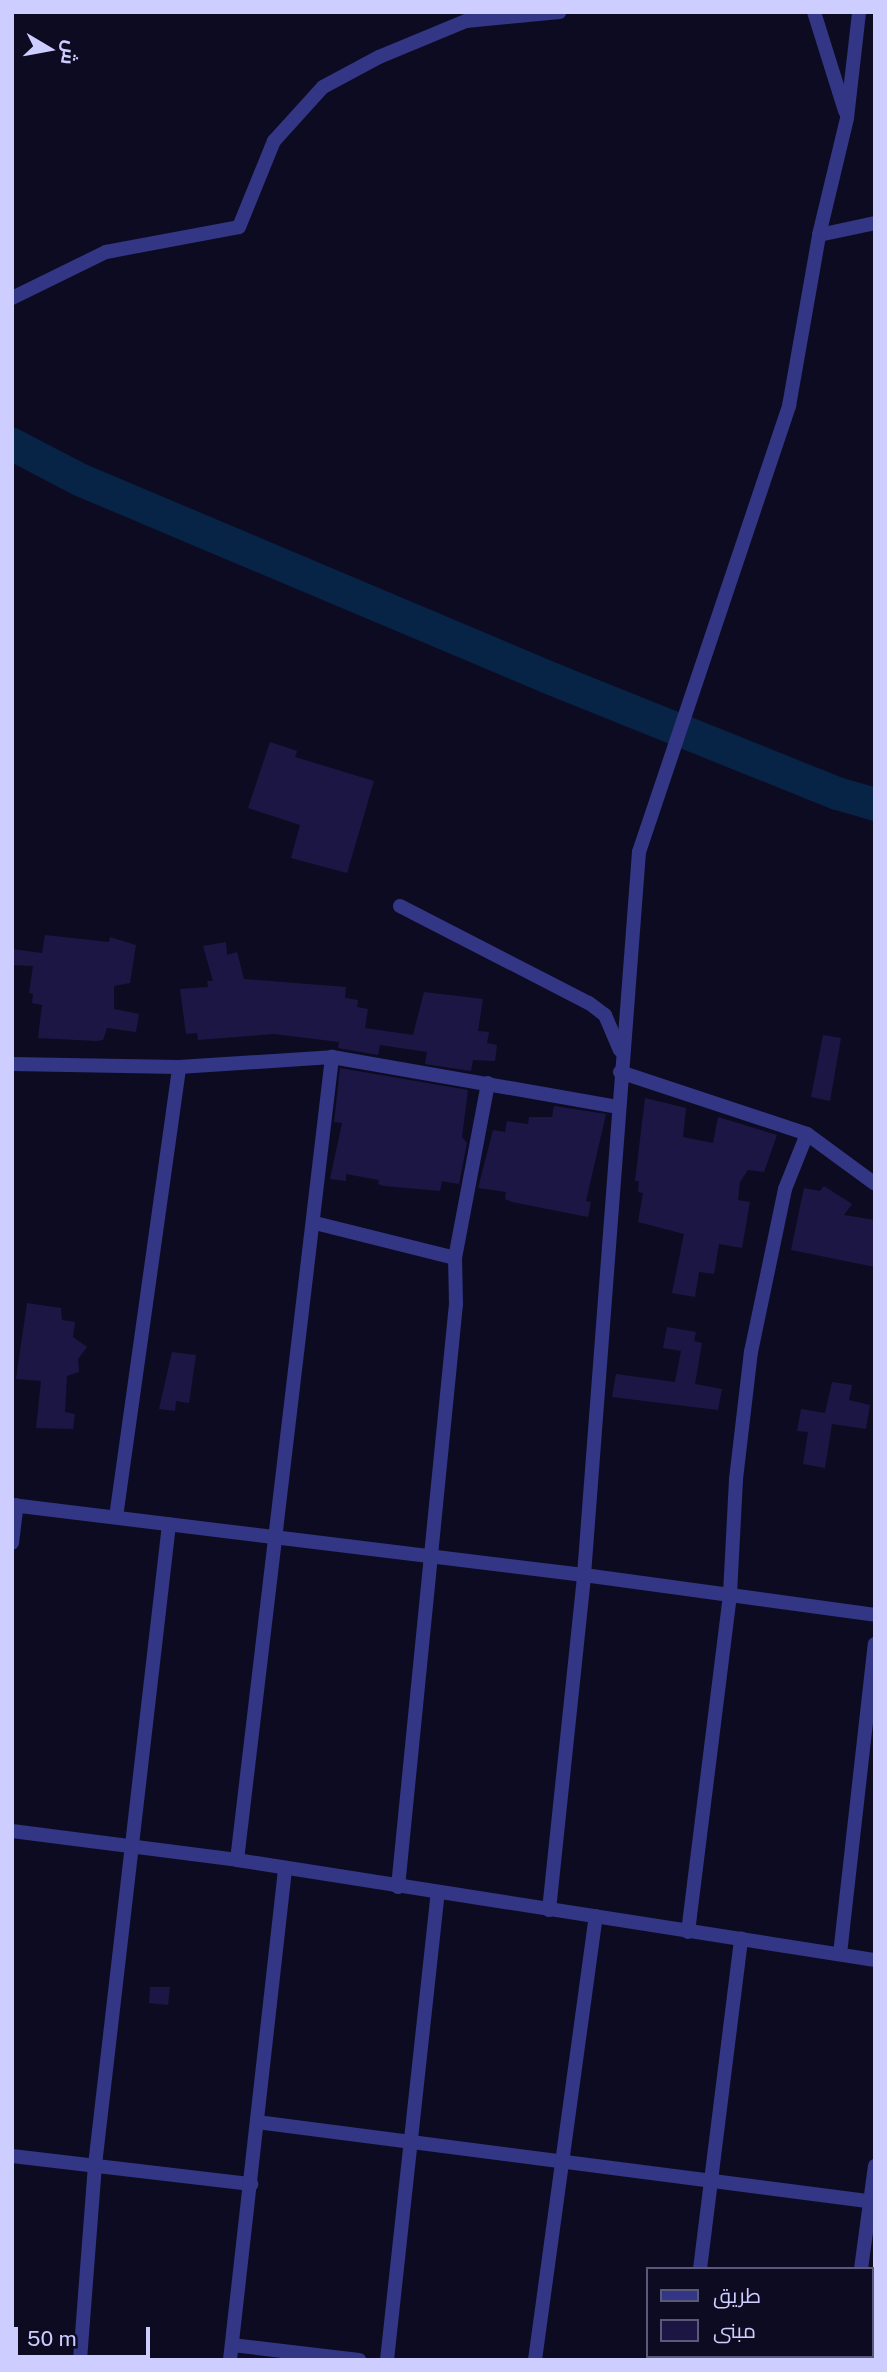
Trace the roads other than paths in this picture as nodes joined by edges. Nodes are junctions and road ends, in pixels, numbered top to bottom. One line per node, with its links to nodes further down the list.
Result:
1 (560, 12): 7 (street)
2 (814, 12): 4 (street)
3 (859, 12): 4 (street)
4 (847, 118): 6 (street)
5 (875, 223): 6 (street)
6 (819, 235): 9 (street)
7 (12, 298)
8 (400, 906): 9 (street)
9 (621, 1052): 13 (street)
10 (332, 1057): 12 (street); 14 (street); 18 (street)
11 (12, 1064): 12 (street)
12 (179, 1067): 21 (street)
13 (620, 1072): 15 (street); 16 (street)
14 (488, 1083): 15 (street); 19 (street)
15 (619, 1107): 26 (street)
16 (807, 1134): 17 (street); 27 (street)
17 (875, 1184)
18 (315, 1223): 19 (street); 23 (street)
19 (455, 1258): 25 (street)
20 (15, 1505): 21 (street); 24 (street)
21 (116, 1517): 22 (street)
22 (169, 1524): 23 (street); 31 (street)
23 (273, 1537): 25 (street); 32 (street)
24 (12, 1544)
25 (430, 1556): 26 (street); 34 (street)
26 (584, 1574): 27 (street); 36 (street)
27 (730, 1594): 28 (street); 38 (street)
28 (875, 1615)
29 (875, 1644): 40 (street)
30 (12, 1831): 31 (street)
31 (132, 1847): 32 (street); 45 (street)
32 (237, 1860): 33 (street)
33 (285, 1869): 34 (street); 42 (street)
34 (398, 1887): 35 (street)
35 (438, 1894): 36 (street); 43 (street)
36 (549, 1910): 37 (street)
37 (596, 1916): 38 (street); 46 (street)
38 (688, 1932): 39 (street)
39 (741, 1939): 40 (street); 48 (street)
40 (840, 1954): 41 (street)
41 (875, 1960)
42 (257, 2122): 43 (street); 49 (street)
43 (408, 2143): 46 (street); 56 (street)
44 (12, 2156): 45 (street)
45 (95, 2165): 49 (street); 54 (street)
46 (564, 2165): 48 (street); 57 (street)
47 (875, 2166): 50 (street)
48 (713, 2180): 50 (street); 51 (street)
49 (251, 2184): 53 (street)
50 (872, 2201): 52 (street)
51 (700, 2267)
52 (861, 2267)
53 (231, 2353): 55 (street)
54 (80, 2360)
55 (359, 2360)
56 (387, 2360)
57 (535, 2360)

